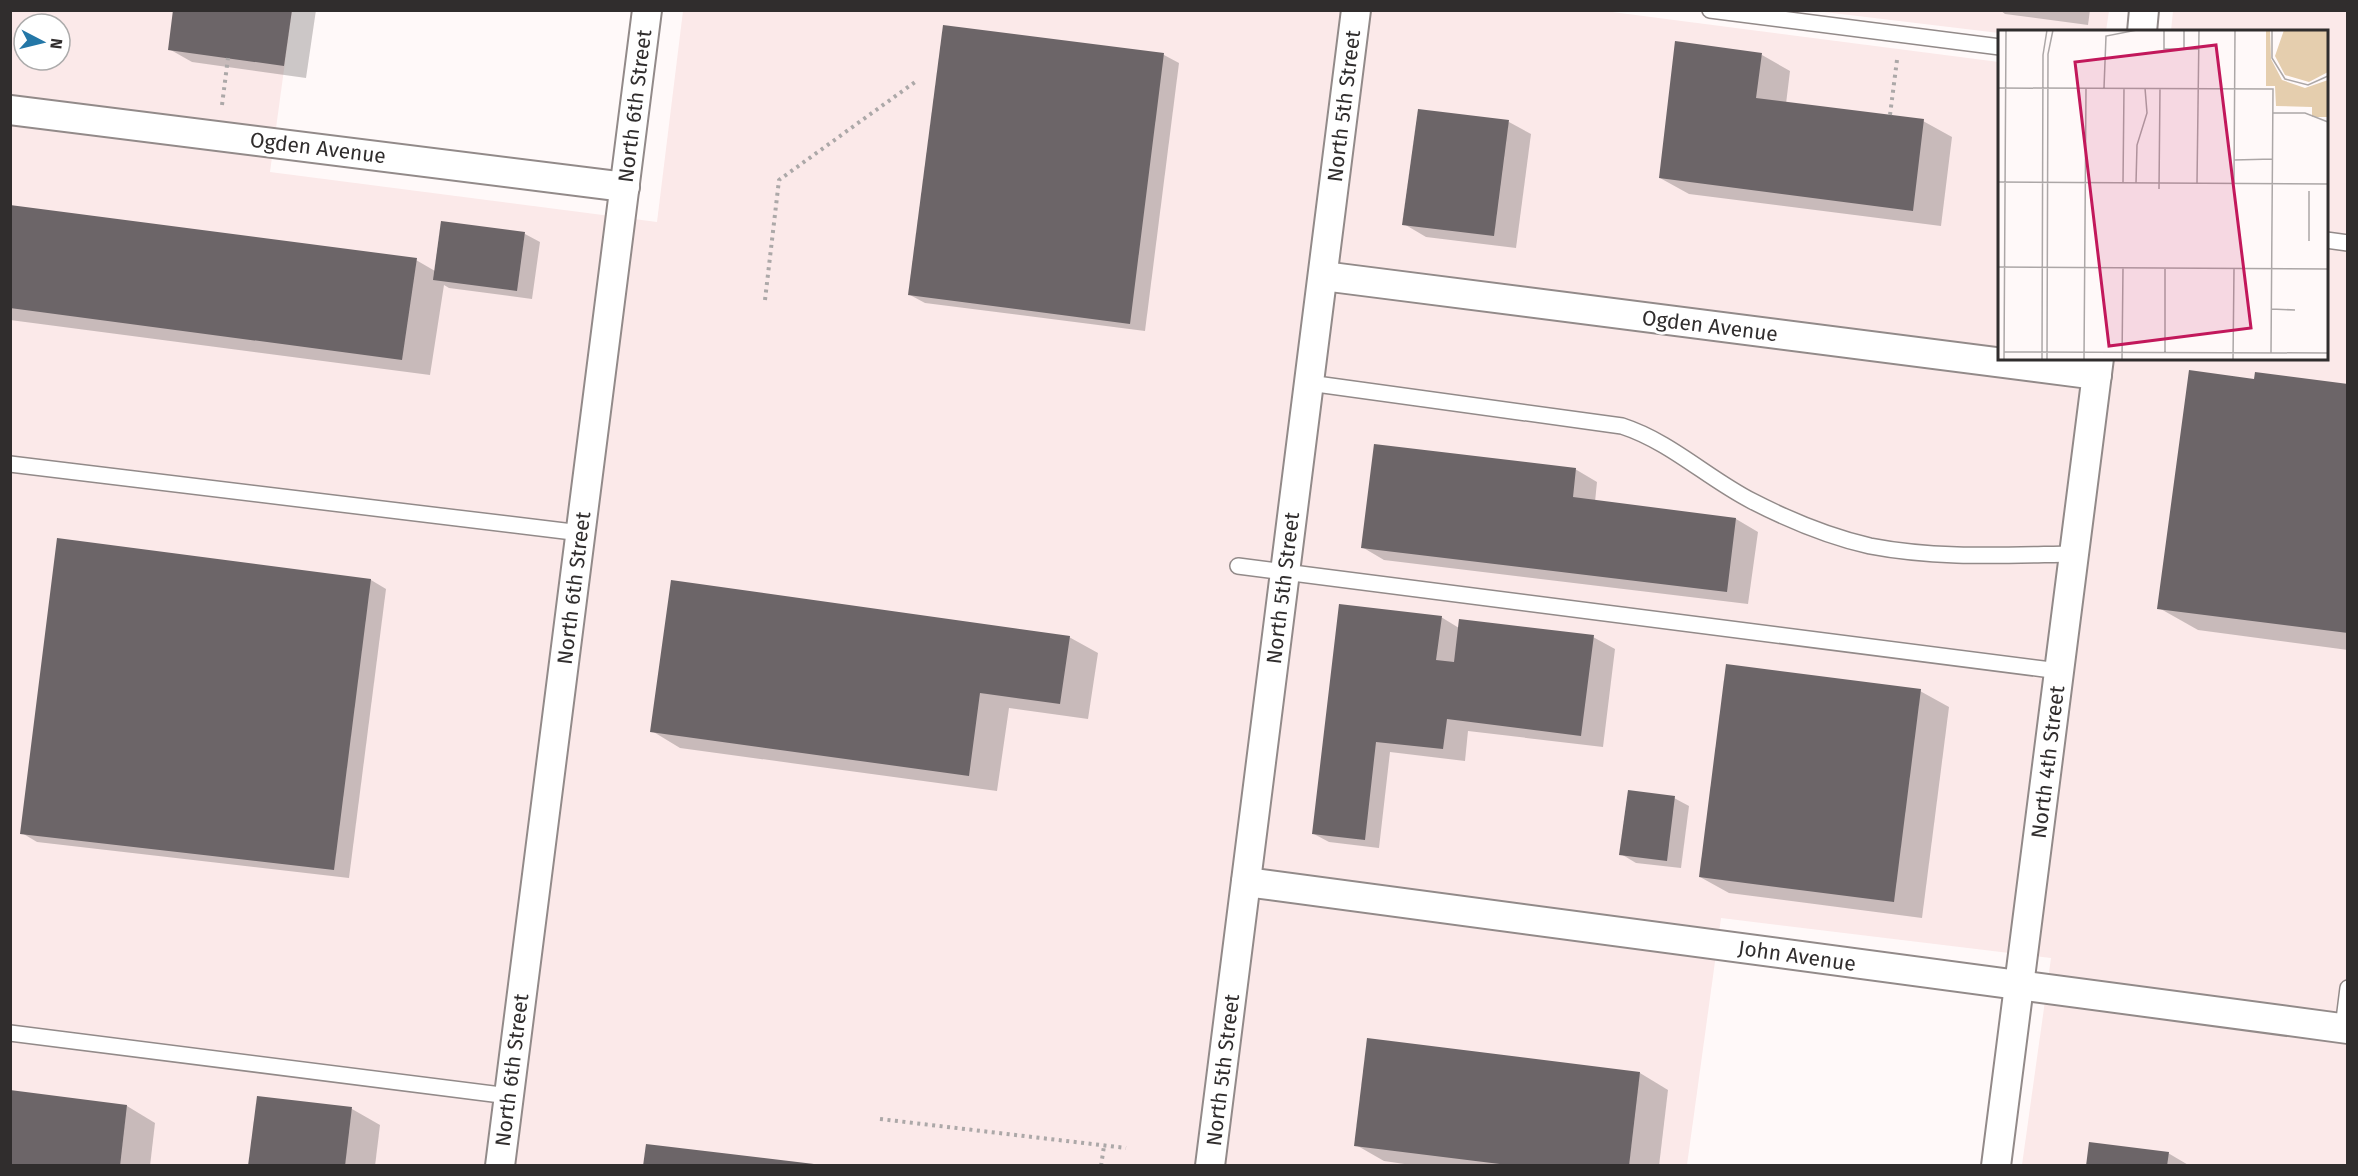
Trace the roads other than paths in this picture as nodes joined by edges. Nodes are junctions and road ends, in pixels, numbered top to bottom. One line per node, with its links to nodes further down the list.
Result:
1 (647, 10): 8 (street, North 6th Street)
2 (1356, 10): 11 (street, North 5th Street)
3 (1710, 10): 6 (lane)
4 (2144, 10): 5 (street)
5 (2142, 30)
6 (1998, 47)
7 (10, 110): 8 (street, Ogden Avenue)
8 (625, 187): 17 (street, North 6th Street)
9 (2328, 240): 10 (lane)
10 (2348, 243)
11 (1323, 276): 12 (street, Ogden Avenue); 15 (street, North 5th Street)
12 (1998, 355)
13 (2038, 360): 14 (street, Ogden Avenue)
14 (2098, 367): 18 (street, North 4th Street)
15 (1309, 383): 18 (lane); 20 (street, North 5th Street)
16 (10, 464): 17 (lane)
17 (581, 533): 27 (street, North 6th Street)
18 (2074, 554): 21 (street, North 4th Street)
19 (1238, 566): 20 (lane)
20 (1285, 572): 21 (lane); 22 (street, North 5th Street)
21 (2059, 671): 23 (street, North 4th Street)
22 (1246, 882): 23 (street, John Avenue); 29 (street, North 5th Street)
23 (2019, 986): 25 (street, John Avenue); 30 (street, North 4th Street)
24 (2348, 988): 25 (lane)
25 (2345, 1029)
26 (10, 1033): 27 (lane)
27 (509, 1096): 28 (street, North 6th Street)
28 (500, 1166)
29 (1210, 1166)
30 (1996, 1166)

